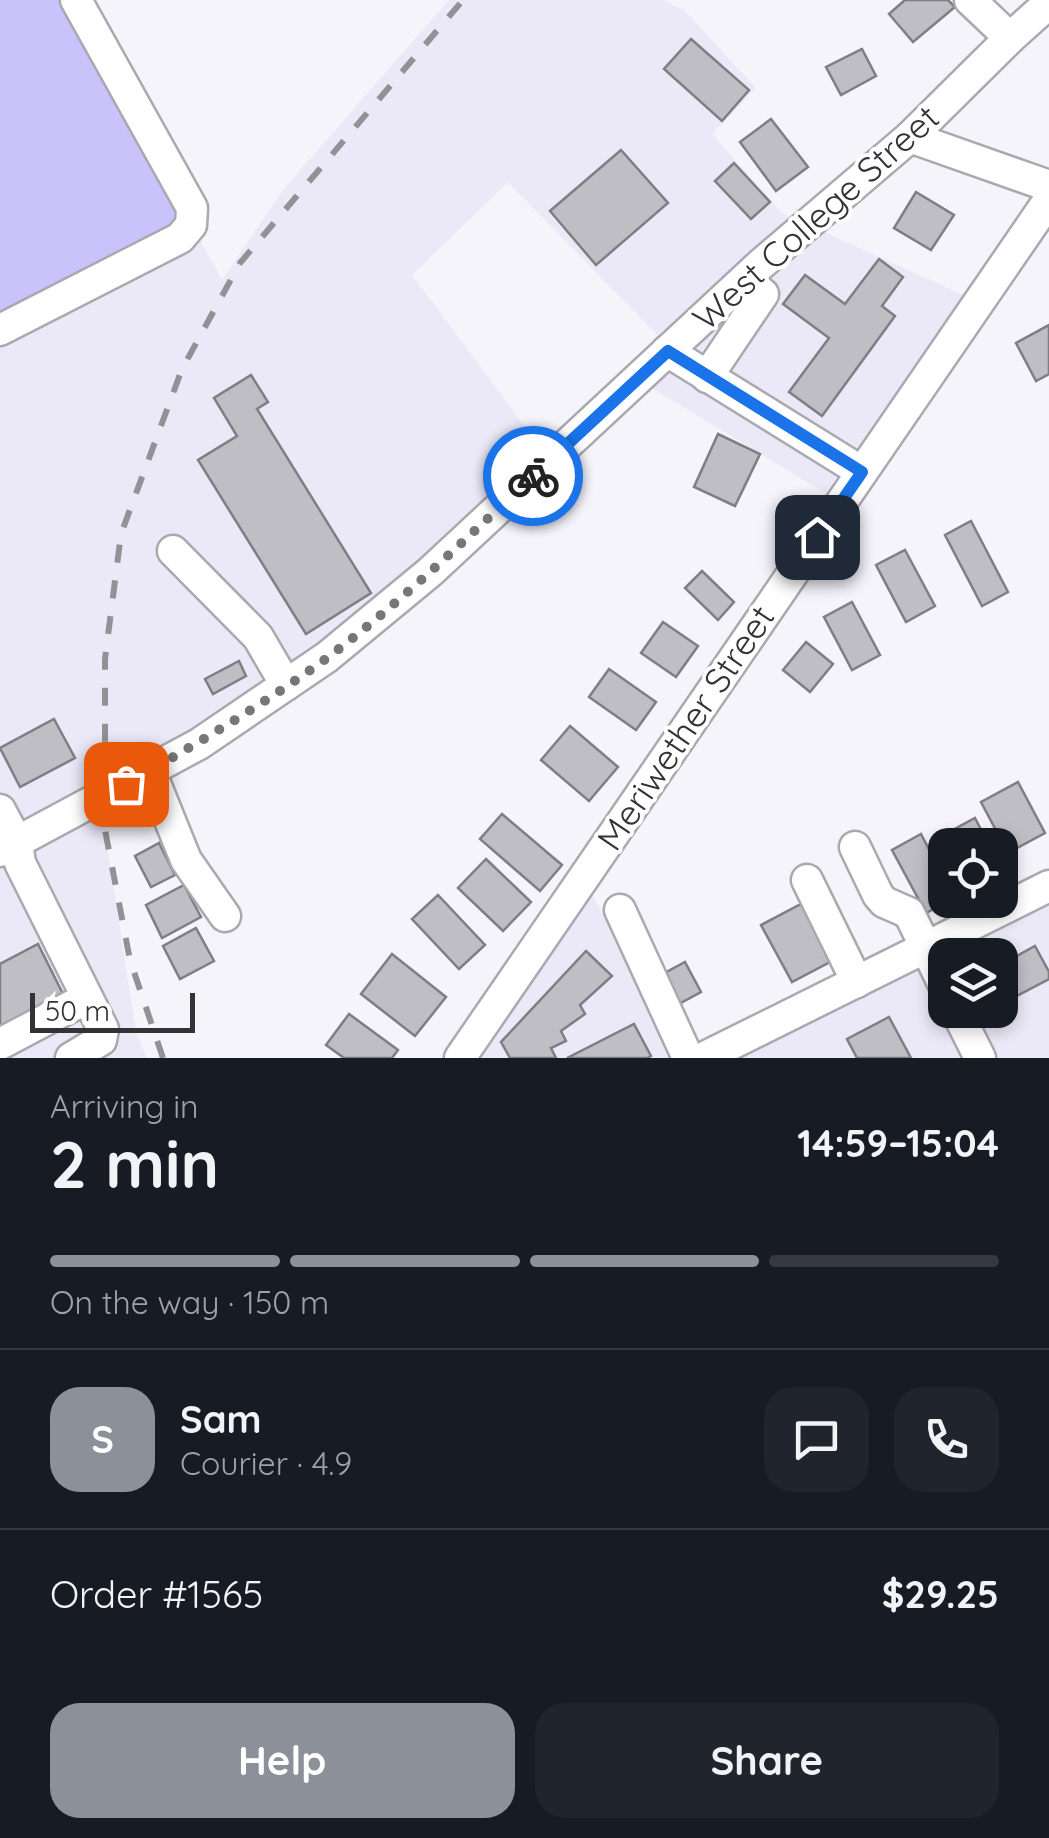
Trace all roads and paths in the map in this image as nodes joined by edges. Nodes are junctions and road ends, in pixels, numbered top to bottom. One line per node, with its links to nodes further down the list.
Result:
1 (76, 0): 9 (street)
2 (970, 0): 4 (street)
3 (1049, 3): 4 (street, West College Street)
4 (1010, 38): 5 (street, West College Street)
5 (910, 138): 6 (street); 8 (street, West College Street)
6 (1049, 186)
7 (1049, 200): 12 (street, Meriwether Street)
8 (745, 280): 10 (street, West College Street); 11 (street)
9 (0, 330)
10 (668, 351): 11 (street); 14 (street, West College Street)
11 (707, 377): 12 (street)
12 (862, 472): 31 (street, Meriwether Street)
13 (173, 550): 14 (street)
14 (286, 685): 15 (street, West College Street)
15 (150, 771): 17 (street, West College Street); 22 (street)
16 (0, 810): 17 (street)
17 (8, 847): 26 (street)
18 (855, 847): 23 (street)
19 (807, 880): 25 (street)
20 (1049, 886): 23 (street)
21 (620, 910): 32 (street)
22 (224, 916)
23 (926, 948): 24 (street); 25 (street)
24 (928, 952)
25 (857, 982): 29 (street)
26 (86, 999): 28 (street); 30 (street)
27 (965, 1028): 34 (street)
28 (0, 1044)
29 (764, 1045): 33 (street)
30 (72, 1058)
31 (460, 1058)
32 (688, 1058)
33 (704, 1058)
34 (980, 1058)

